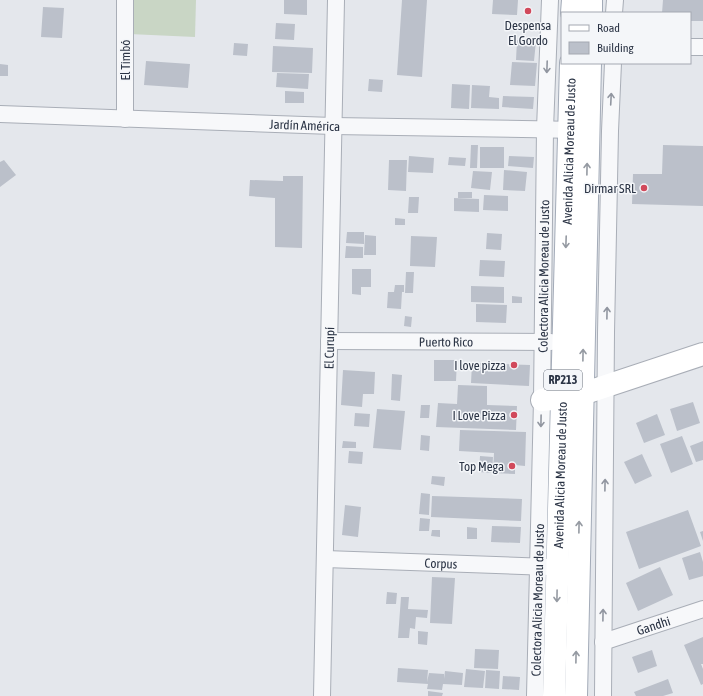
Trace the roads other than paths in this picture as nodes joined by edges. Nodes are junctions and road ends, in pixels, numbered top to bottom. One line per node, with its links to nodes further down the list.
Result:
1 (125, 0): 16 (street, El Timbó)
2 (336, 0): 17 (street, El Curupí)
3 (550, 0): 18 (street, Colectora Alicia Moreau de Justo, one-way to 18)
4 (573, 0): 7 (main road)
5 (591, 0): 8 (main road)
6 (615, 0): 9 (street)
7 (572, 12)
8 (591, 12)
9 (614, 12)
10 (691, 47): 11 (street)
11 (703, 47)
12 (571, 64): 19 (main road, Avenida Alicia Moreau de Justo / RP213)
13 (590, 64): 19 (main road, Avenida Alicia Moreau de Justo / RP213)
14 (613, 64): 20 (street, one-way to 14)
15 (0, 114): 16 (street, Jardín América)
16 (125, 119): 17 (street, Jardín América)
17 (333, 126): 18 (street, Jardín América); 21 (street, El Curupí)
18 (545, 129): 19 (street, Jardín América); 22 (street, Colectora Alicia Moreau de Justo)
19 (579, 130): 20 (street, Jardín América); 23 (main road, Avenida Alicia Moreau de Justo / RP213, one-way to 23); 26 (main road, Avenida Alicia Moreau de Justo / RP213, one-way to 19)
20 (610, 131): 25 (street, one-way to 20)
21 (329, 341): 22 (street, Puerto Rico); 27 (street, El Curupí)
22 (542, 342): 23 (street, Puerto Rico); 26 (street, Colectora Alicia Moreau de Justo)
23 (563, 342): 26 (main road, Avenida Alicia Moreau de Justo / RP213)
24 (703, 354): 25 (main road)
25 (607, 386): 26 (main road); 30 (street, one-way to 25)
26 (562, 398): 28 (main road, Avenida Alicia Moreau de Justo / RP213, one-way to 28); 34 (main road, Avenida Alicia Moreau de Justo / RP213, one-way to 26)
27 (325, 559): 28 (street, Corpus); 31 (street, El Curupí)
28 (548, 567): 32 (street, Colectora Alicia Moreau de Justo); 33 (main road, Avenida Alicia Moreau de Justo / RP213, one-way to 33)
29 (703, 609): 30 (street, Gandhi)
30 (603, 642): 35 (street)
31 (322, 696)
32 (535, 696)
33 (554, 696)
34 (576, 696)
35 (603, 696)

